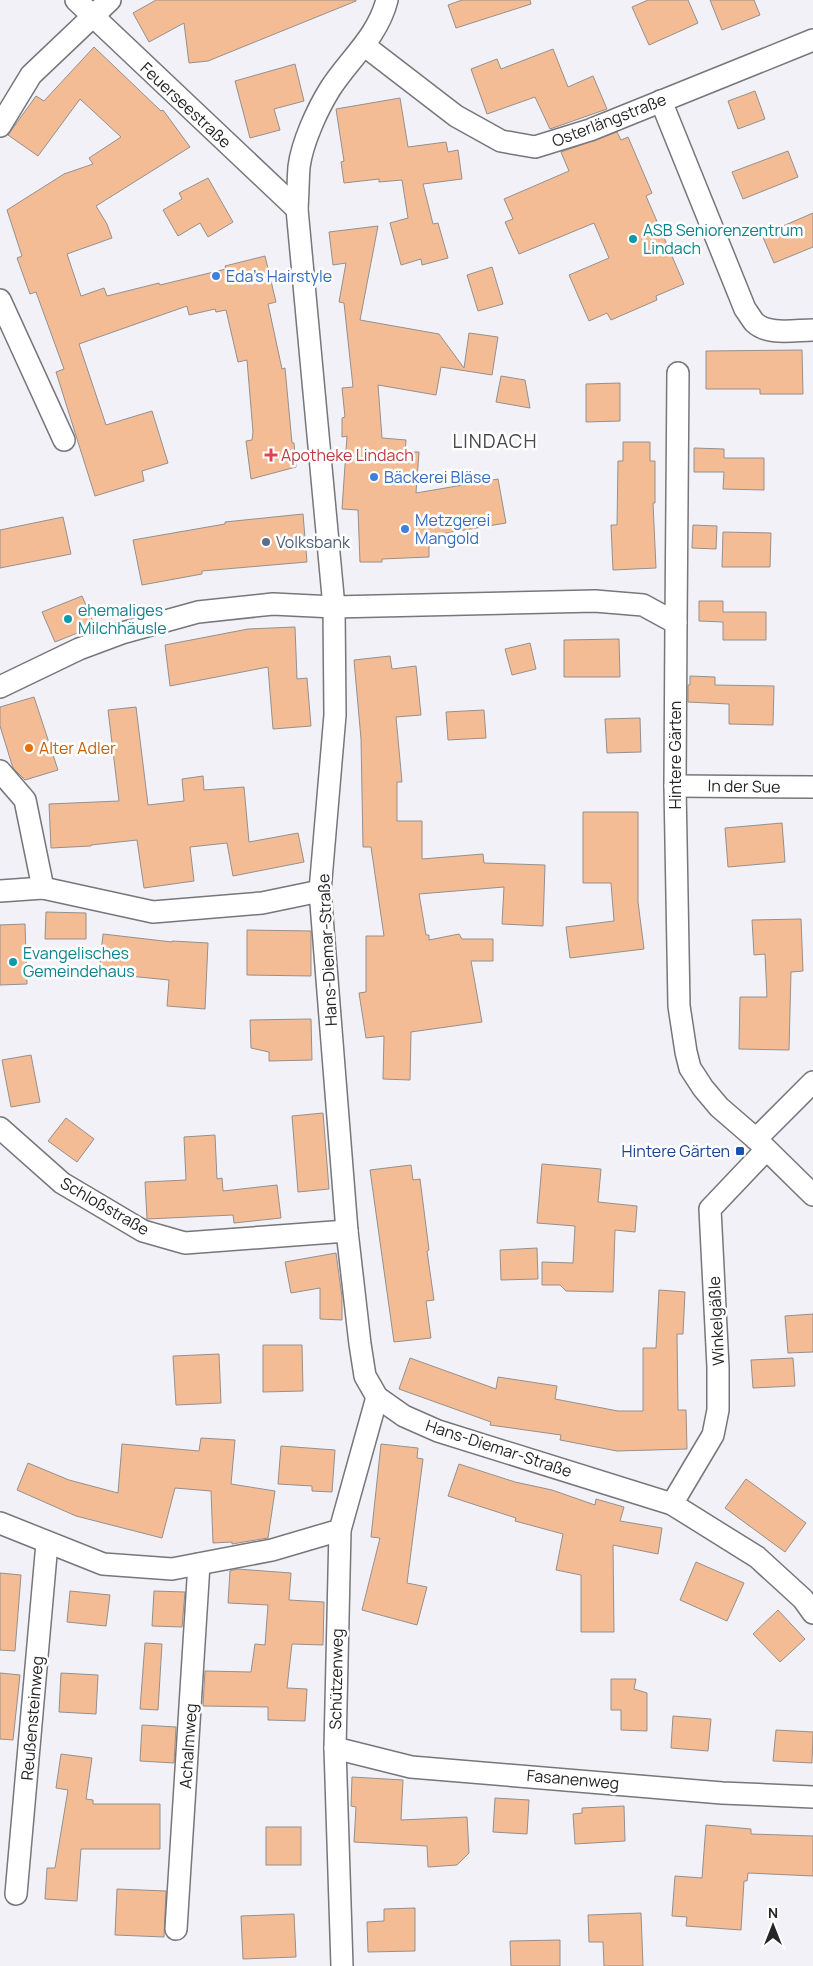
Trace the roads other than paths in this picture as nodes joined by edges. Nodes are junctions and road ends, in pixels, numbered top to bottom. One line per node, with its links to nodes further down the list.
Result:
1 (76, 0): 4 (street, Feuerseestraße)
2 (110, 0): 4 (street)
3 (387, 0): 6 (street, Hans-Diemar-Straße)
4 (92, 16): 8 (street); 9 (street, Feuerseestraße)
5 (813, 40): 7 (street, Osterlängstraße)
6 (365, 46): 7 (street, Osterlängstraße); 9 (street, Hans-Diemar-Straße)
7 (661, 101): 11 (street)
8 (0, 126)
9 (297, 209): 14 (street, Hans-Diemar-Straße)
10 (0, 300): 13 (street)
11 (813, 330)
12 (678, 373): 15 (street, Hintere Gärten)
13 (64, 440)
14 (334, 607): 15 (street); 16 (street); 22 (street, Hans-Diemar-Straße)
15 (676, 623): 18 (street, Hintere Gärten)
16 (0, 687)
17 (0, 770): 20 (street)
18 (675, 786): 19 (street, In der Sue); 25 (street, Hintere Gärten)
19 (813, 787)
20 (43, 888): 21 (street); 22 (street)
21 (0, 891)
22 (320, 891): 27 (street, Hans-Diemar-Straße)
23 (813, 1082): 25 (street, Winkelgäßle)
24 (0, 1128): 27 (street, Schloßstraße)
25 (761, 1144): 26 (street, Hintere Gärten); 29 (street, Winkelgäßle)
26 (813, 1195)
27 (347, 1231): 28 (street, Hans-Diemar-Straße)
28 (376, 1396): 29 (street, Hans-Diemar-Straße); 31 (street, Schützenweg)
29 (672, 1504): 34 (street, Hans-Diemar-Straße)
30 (0, 1523): 32 (street)
31 (340, 1530): 33 (street); 35 (street, Schützenweg)
32 (47, 1542): 33 (street); 37 (street, Reußensteinweg)
33 (199, 1564): 38 (street, Achalmweg)
34 (810, 1600)
35 (335, 1748): 36 (street, Fasanenweg); 39 (street, Schützenweg)
36 (813, 1797)
37 (16, 1894)
38 (176, 1929)
39 (342, 1966)

